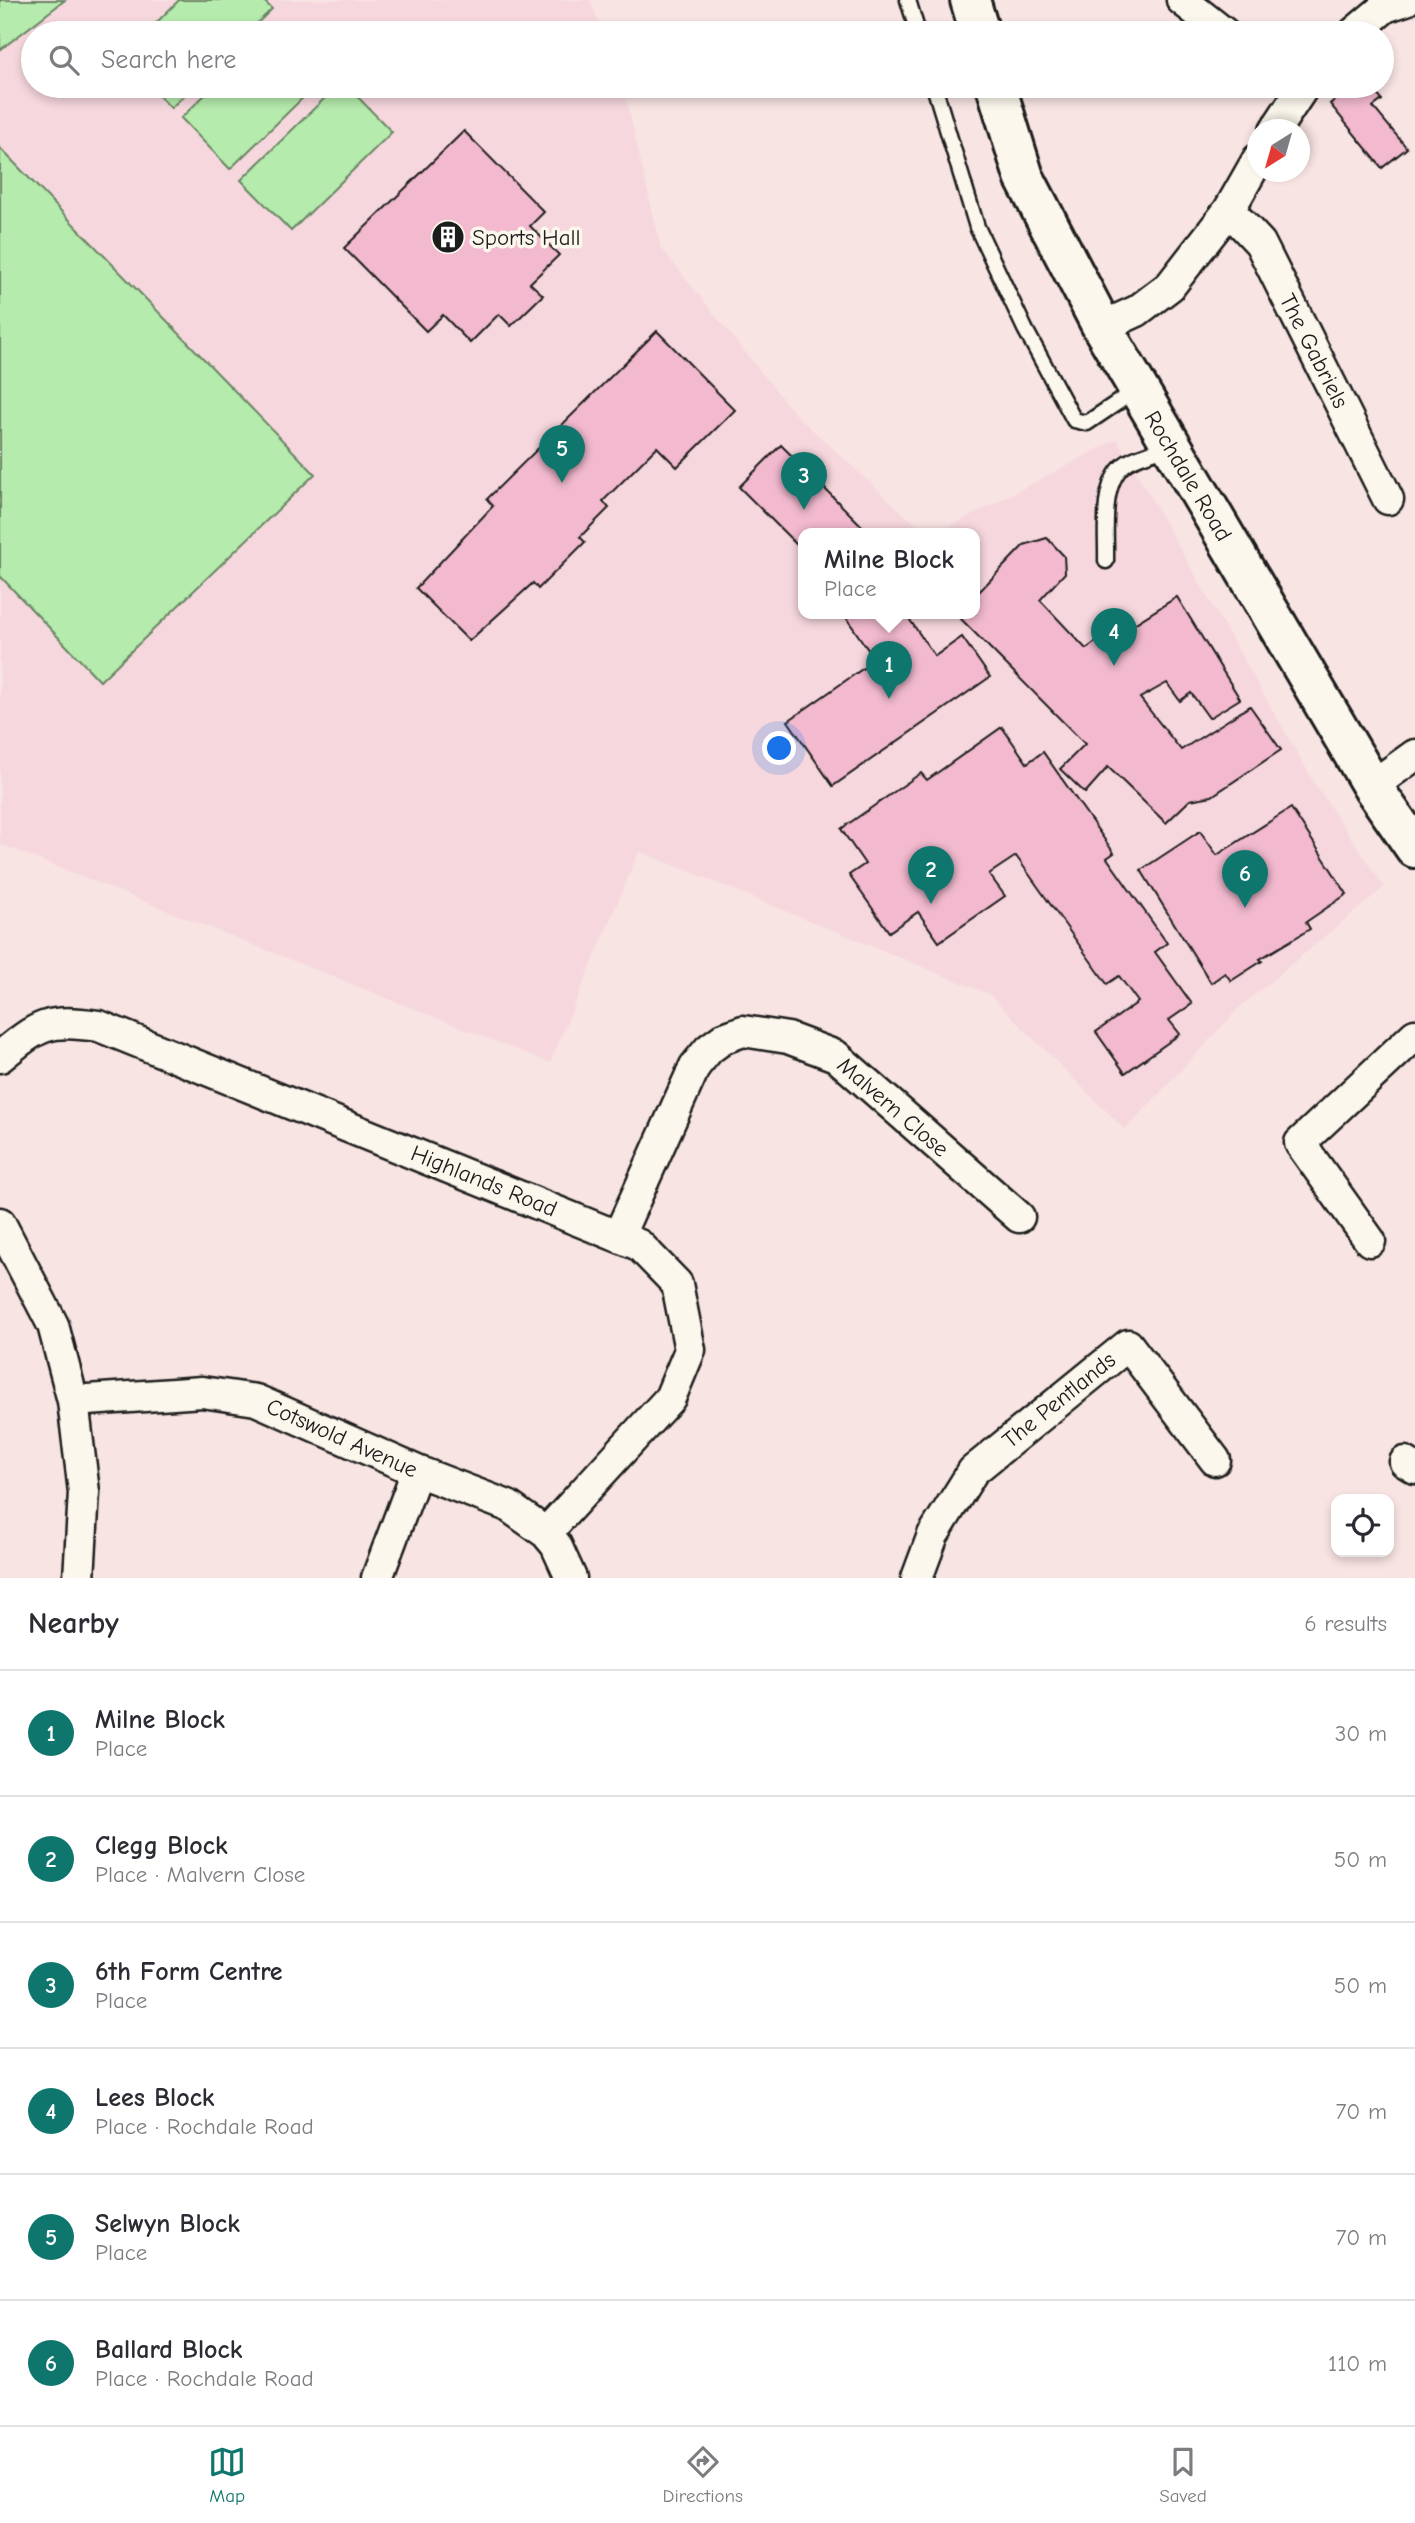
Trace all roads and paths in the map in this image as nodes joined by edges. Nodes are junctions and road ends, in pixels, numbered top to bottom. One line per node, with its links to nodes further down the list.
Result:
1 (908, 0): 5 (lane)
2 (970, 0): 6 (main road)
3 (1182, 0): 7 (street)
4 (1406, 0): 8 (street)
5 (914, 21)
6 (977, 21)
7 (1209, 21)
8 (1368, 21)
9 (938, 98): 16 (lane)
10 (1000, 98): 15 (main road, Rochdale Road)
11 (1289, 98): 12 (street)
12 (1280, 119)
13 (1247, 178): 14 (street)
14 (1228, 211): 15 (street); 18 (street, The Gabriels)
15 (1102, 327): 16 (main road, Rochdale Road)
16 (1136, 390): 17 (main road, Rochdale Road)
17 (1171, 446): 19 (lane); 21 (main road, Rochdale Road)
18 (1388, 499)
19 (1106, 561)
20 (1415, 755): 21 (street)
21 (1372, 786): 22 (main road, Rochdale Road)
22 (1415, 848)
23 (1415, 1035): 28 (street)
24 (0, 1057): 27 (street, Highlands Road)
25 (1019, 1217): 27 (street, Malvern Close)
26 (1, 1227): 29 (street)
27 (619, 1235): 32 (street, Highlands Road)
28 (1370, 1241)
29 (73, 1401): 31 (street, Cotswold Avenue); 33 (street)
30 (1215, 1460): 36 (street, The Pentlands)
31 (417, 1471): 32 (street, Cotswold Avenue); 34 (street)
32 (546, 1533): 35 (street, Cotswold Avenue)
33 (79, 1578)
34 (376, 1578)
35 (571, 1578)
36 (917, 1578)

